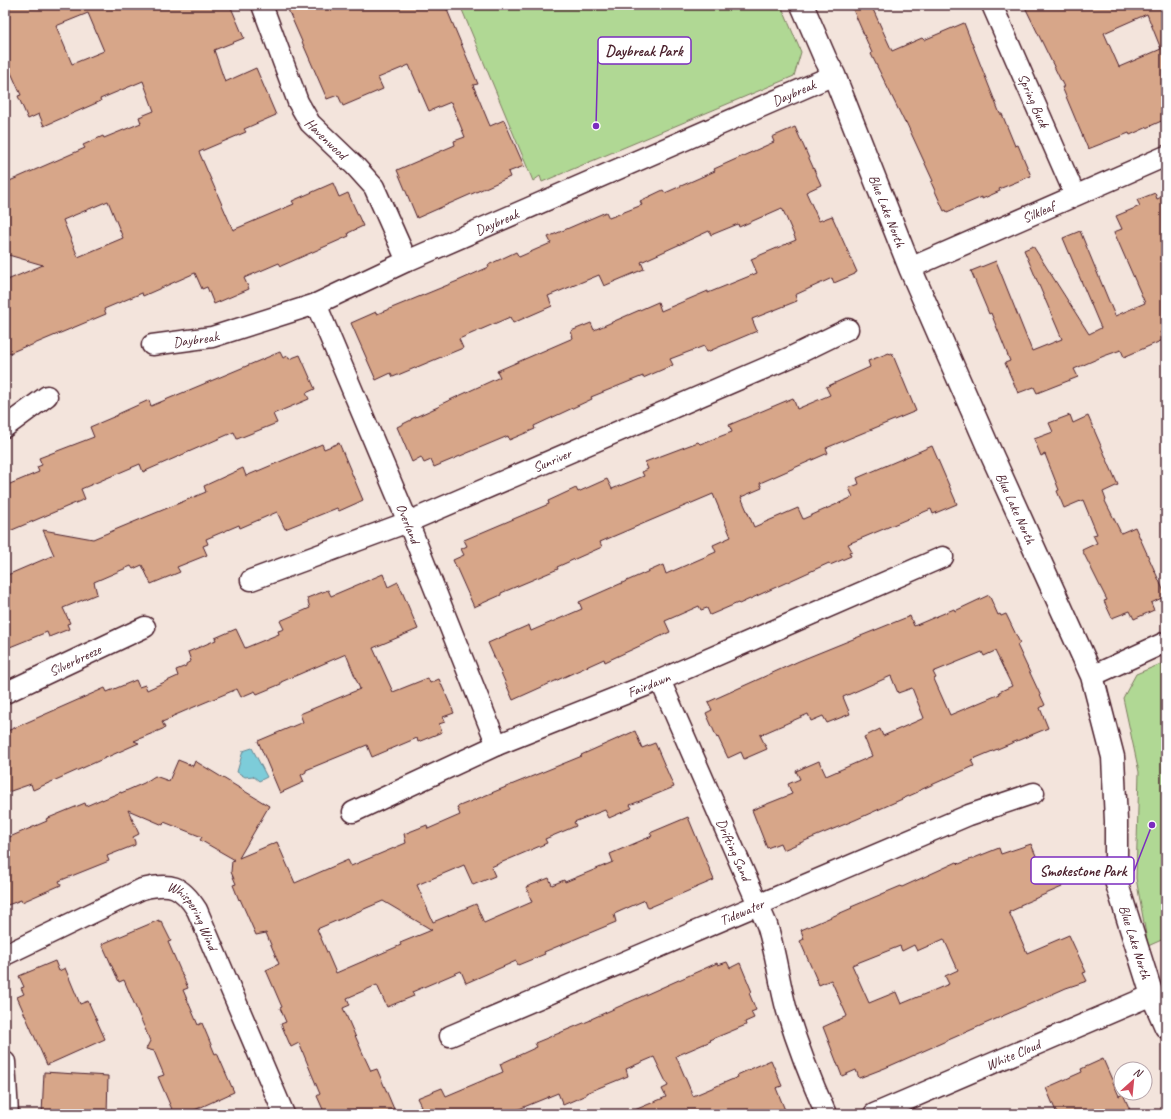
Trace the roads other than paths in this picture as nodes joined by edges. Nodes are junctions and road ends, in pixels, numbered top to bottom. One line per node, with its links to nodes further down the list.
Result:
1 (262, 5): 7 (street, Havenwood)
2 (802, 5): 4 (street, Blue Lake North)
3 (992, 5): 6 (street, Spring Buck)
4 (834, 74): 7 (street, Daybreak); 8 (street, Blue Lake North)
5 (1166, 156): 6 (street, Silkleaf)
6 (1075, 195): 8 (street, Silkleaf)
7 (407, 261): 9 (street, Daybreak)
8 (910, 268): 19 (street, Blue Lake North)
9 (316, 304): 11 (street, Daybreak); 14 (street, Overland)
10 (848, 329): 14 (street, Sunriver)
11 (152, 346)
12 (47, 396): 13 (street)
13 (5, 427)
14 (408, 522): 16 (street, Sunriver); 22 (street, Overland)
15 (943, 557): 20 (street, Fairdawn)
16 (251, 580)
17 (145, 628): 21 (street, Silverbreeze)
18 (1166, 642): 19 (street)
19 (1092, 676): 27 (street, Blue Lake North)
20 (660, 680): 22 (street, Fairdawn); 25 (street, Drifting Sand)
21 (5, 693)
22 (497, 745): 24 (street, Fairdawn)
23 (1034, 793): 25 (street, Tidewater)
24 (353, 812)
25 (758, 904): 29 (street, Tidewater); 33 (street, Drifting Sand)
26 (5, 955): 32 (street, Whispering Wind)
27 (1152, 995): 28 (street, Blue Lake North); 34 (street, White Cloud)
28 (1166, 1027)
29 (450, 1036)
30 (5, 1062): 31 (street)
31 (8, 1114)
32 (284, 1114)
33 (826, 1114)
34 (874, 1114)

